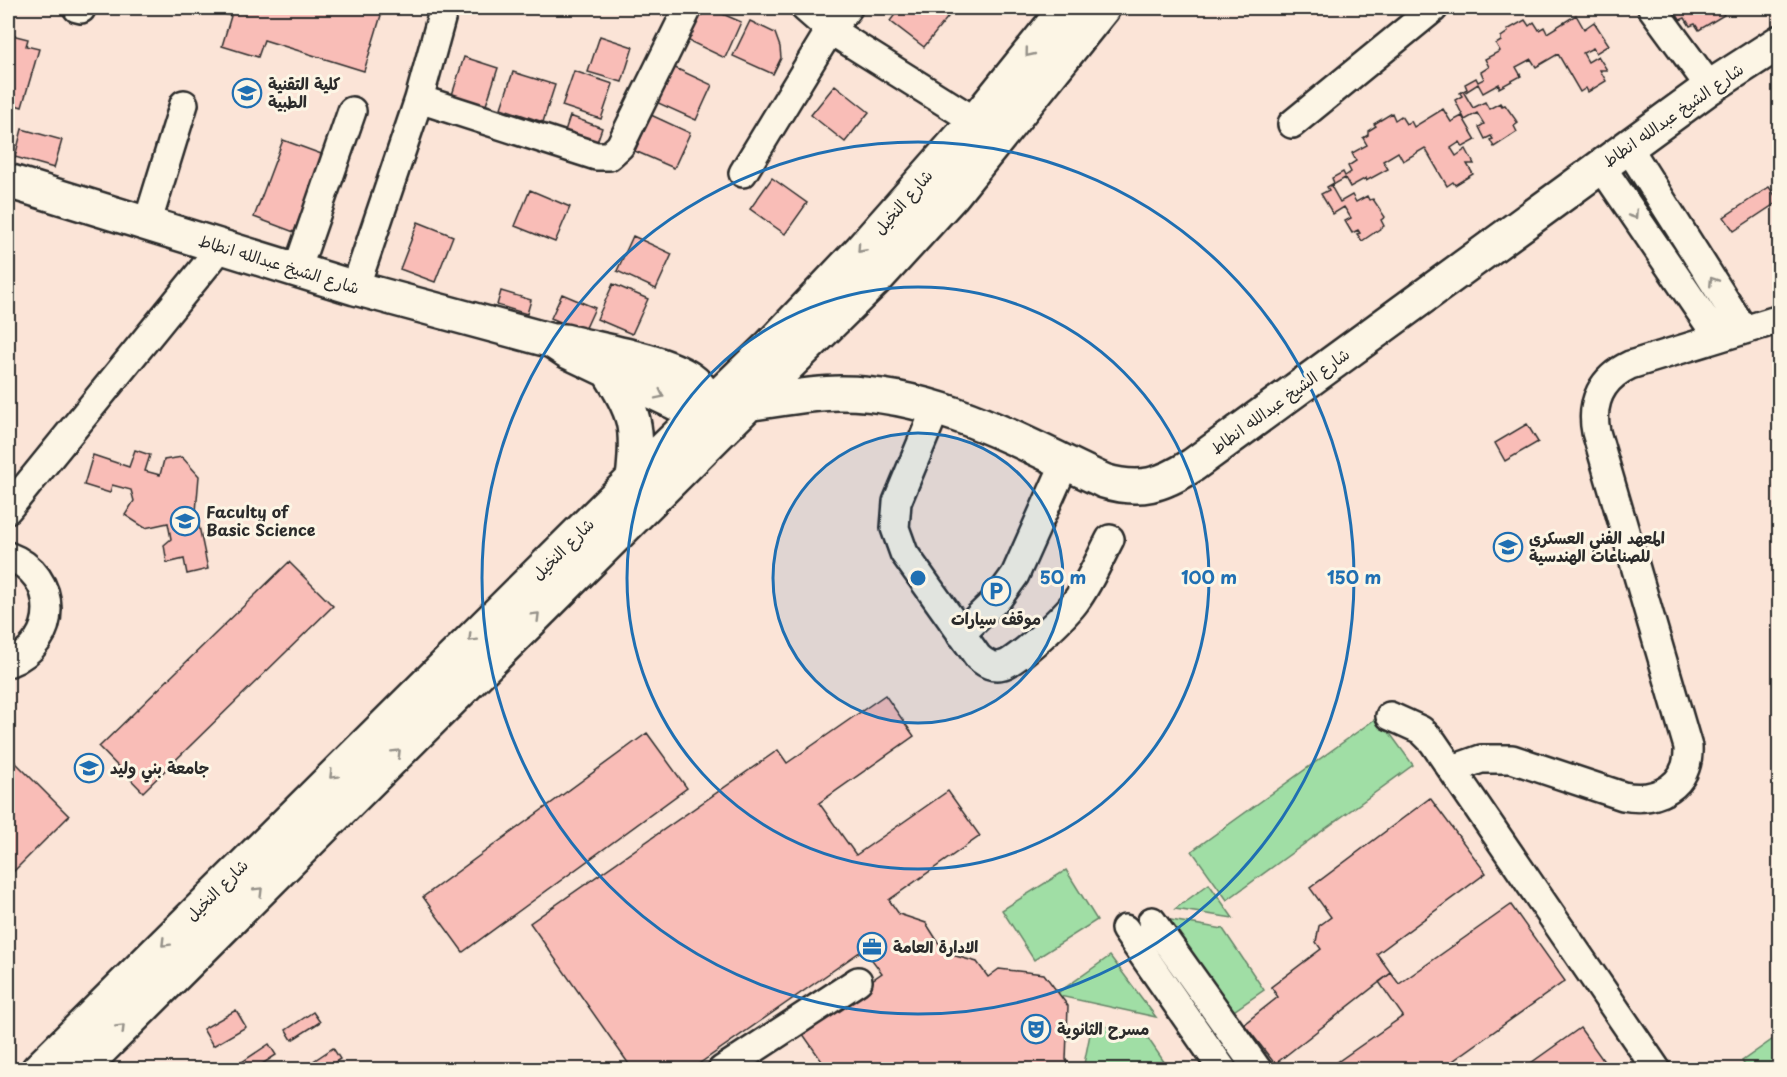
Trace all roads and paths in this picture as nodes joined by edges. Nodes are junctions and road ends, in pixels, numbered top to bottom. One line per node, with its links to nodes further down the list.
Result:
1 (444, 8): 12 (street)
2 (688, 8): 12 (street)
3 (805, 8): 9 (street)
4 (848, 8): 9 (street)
5 (1066, 8): 15 (main road, شارع النخيل, one-way to 15)
6 (1103, 8): 32 (main road, شارع النخيل)
7 (1434, 8): 16 (street)
8 (1652, 8): 11 (street)
9 (830, 30): 15 (street); 19 (street)
10 (1779, 42): 11 (main road, شارع الشيخ عبدالله انطاط)
11 (1710, 87): 17 (main road, شارع الشيخ عبدالله انطاط)
12 (419, 99): 24 (street)
13 (184, 104): 21 (street)
14 (352, 111): 23 (street)
15 (975, 121): 29 (main road, شارع النخيل, one-way to 29)
16 (1292, 124)
17 (1628, 147): 18 (main road, شارع الشيخ عبدالله انطاط); 26 (street, one-way to 17)
18 (1601, 166): 27 (street, one-way to 27); 35 (main road, شارع الشيخ عبدالله انطاط)
19 (743, 173)
20 (8, 181): 21 (main road, شارع الشيخ عبدالله انطاط)
21 (147, 224): 22 (main road, شارع الشيخ عبدالله انطاط)
22 (221, 246): 23 (main road, شارع الشيخ عبدالله انطاط); 37 (street)
23 (297, 270): 24 (main road, شارع الشيخ عبدالله انطاط)
24 (355, 288): 28 (main road, شارع الشيخ عبدالله انطاط)
25 (1779, 319): 26 (street)
26 (1744, 330): 27 (street)
27 (1718, 338): 43 (street)
28 (552, 341): 30 (main road, شارع الشيخ عبدالله انطاط); 31 (main road, شارع الشيخ عبدالله انطاط)
29 (769, 347): 31 (main road); 34 (main road, شارع النخيل)
30 (607, 369): 34 (main road, شارع الشيخ عبدالله انطاط, one-way to 34); 36 (main road)
31 (674, 371): 34 (main road, شارع الشيخ عبدالله انطاط)
32 (751, 402): 33 (main road, شارع الشيخ عبدالله انطاط); 34 (main road, شارع النخيل)
33 (936, 408): 35 (main road, شارع الشيخ عبدالله انطاط); 40 (street)
34 (714, 420): 36 (main road, شارع النخيل); 50 (main road, شارع النخيل, one-way to 34)
35 (1065, 463): 40 (street)
36 (633, 479): 49 (main road, شارع النخيل, one-way to 49)
37 (8, 509)
38 (1110, 540): 40 (street)
39 (8, 556): 41 (street)
40 (961, 634)
41 (8, 663)
42 (1390, 716): 43 (street)
43 (1453, 769): 48 (street)
44 (1152, 921): 52 (street)
45 (1125, 929): 47 (street)
46 (858, 981): 51 (street)
47 (1217, 1066)
48 (1646, 1066)
49 (38, 1070)
50 (80, 1070)
51 (722, 1070)
52 (1258, 1070)

